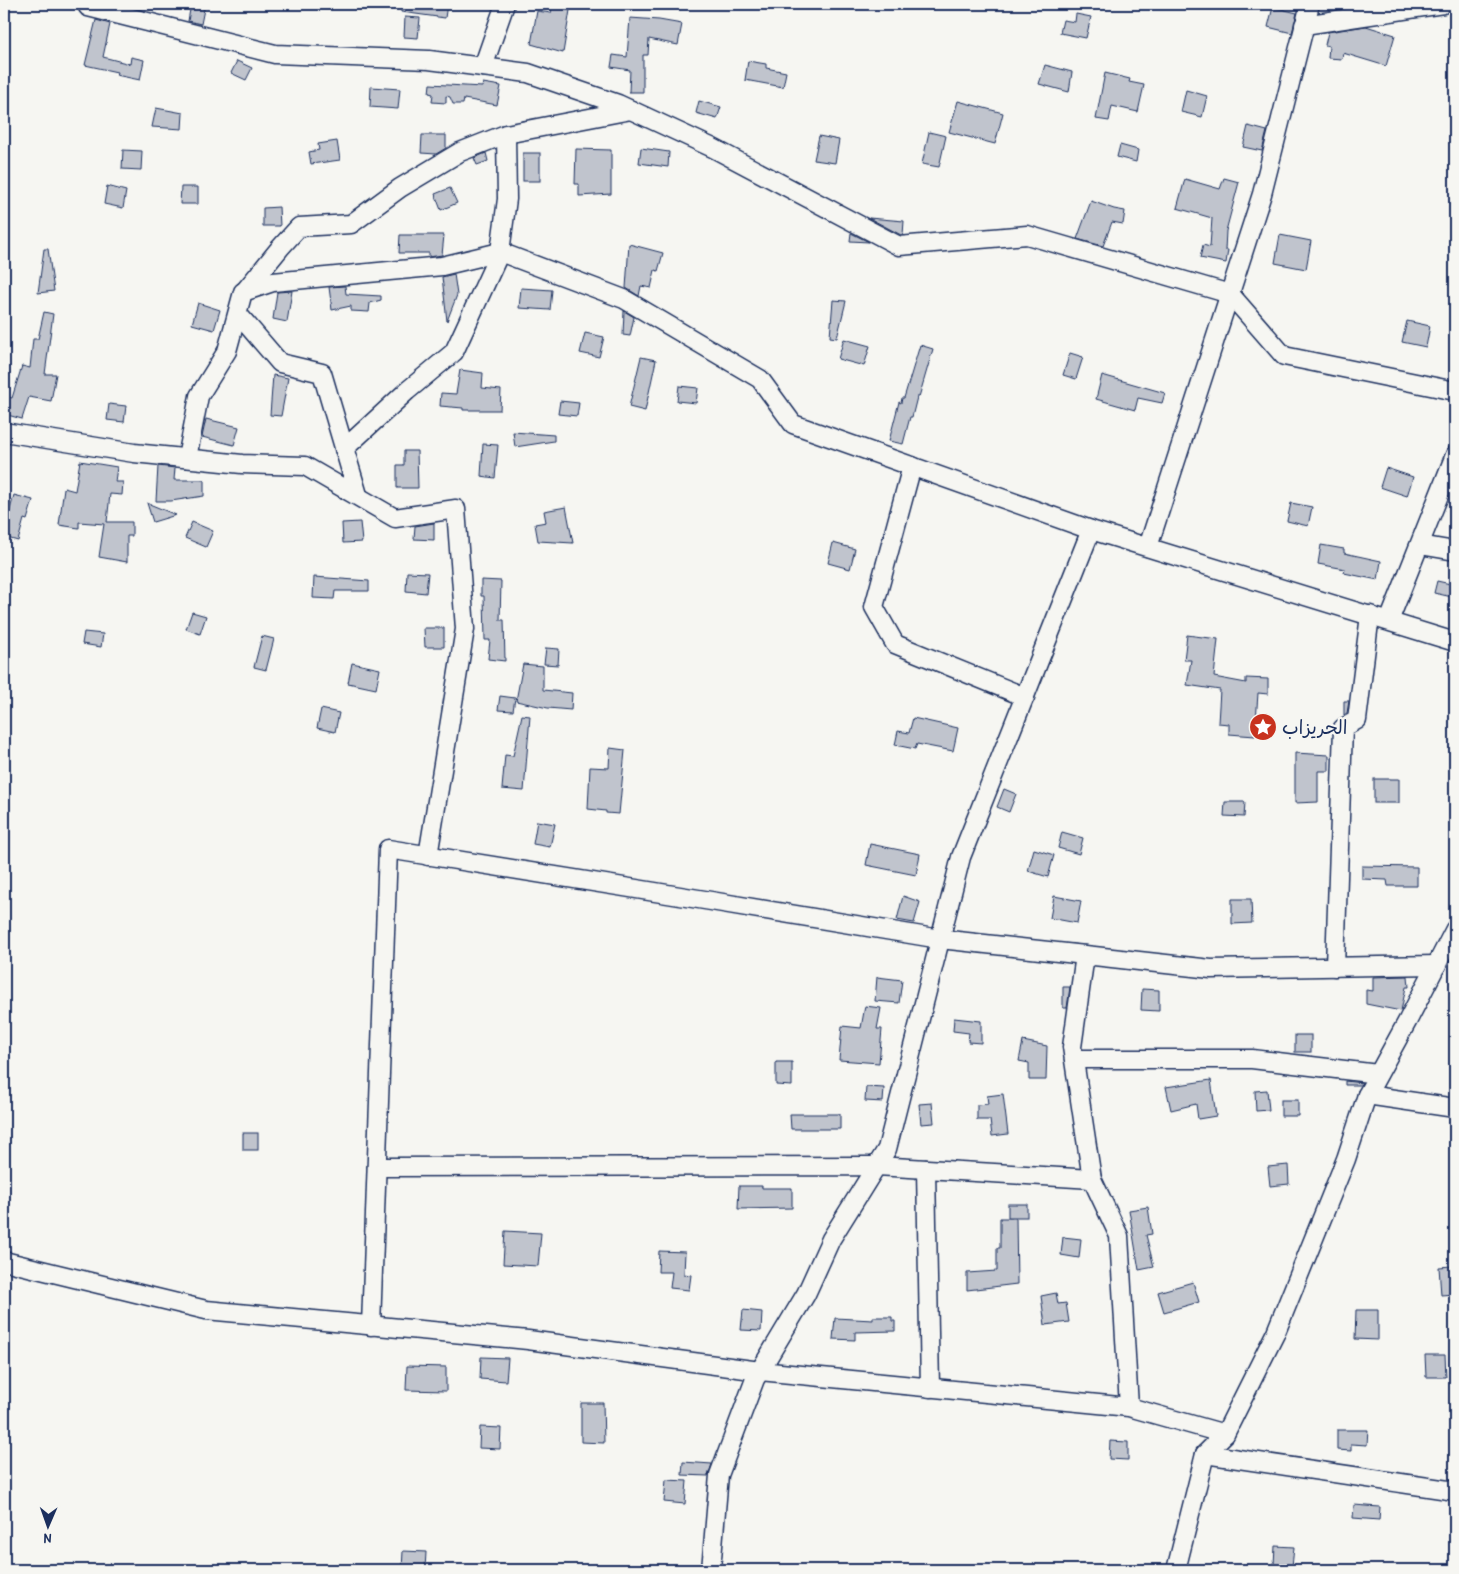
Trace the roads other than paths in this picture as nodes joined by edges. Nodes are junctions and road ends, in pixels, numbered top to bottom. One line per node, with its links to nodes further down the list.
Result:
1 (506, 4): 6 (street)
2 (1310, 4): 5 (street)
3 (1443, 4): 5 (street)
4 (88, 7): 6 (street)
5 (1304, 25): 11 (street)
6 (483, 67): 7 (street)
7 (631, 110): 8 (street); 11 (street)
8 (506, 134): 9 (street); 10 (street)
9 (500, 252): 10 (street); 15 (street); 18 (street)
10 (243, 292): 12 (street)
11 (1230, 294): 13 (street); 22 (street)
12 (238, 314): 15 (street); 17 (street)
13 (1455, 392)
14 (4, 432): 17 (street)
15 (344, 449): 19 (street)
16 (1455, 455): 21 (street)
17 (187, 458): 19 (street)
18 (912, 466): 20 (street); 27 (street)
19 (358, 495): 28 (street)
20 (1091, 530): 22 (street); 27 (street)
21 (1420, 545): 23 (street); 25 (street)
22 (1148, 547): 24 (street)
23 (1455, 551)
24 (1370, 615): 25 (street); 33 (street)
25 (1389, 621): 26 (street)
26 (1455, 642)
27 (1025, 697): 30 (street)
28 (428, 856): 30 (street); 39 (street)
29 (1455, 929): 32 (street)
30 (940, 939): 31 (street); 38 (street)
31 (1085, 956): 33 (street); 34 (street)
32 (1437, 965): 33 (street); 35 (street)
33 (1335, 967)
34 (1074, 1059): 35 (street); 41 (street)
35 (1378, 1074): 36 (street)
36 (1367, 1095): 37 (street); 47 (street)
37 (1455, 1108)
38 (877, 1166): 39 (street); 40 (street); 44 (street)
39 (377, 1167): 43 (street)
40 (926, 1169): 41 (street); 45 (street)
41 (1092, 1179): 46 (street)
42 (4, 1261): 43 (street)
43 (371, 1326): 44 (street)
44 (760, 1371): 45 (street); 50 (street)
45 (930, 1388): 46 (street)
46 (1129, 1407): 47 (street)
47 (1225, 1434): 48 (street)
48 (1204, 1454): 49 (street); 51 (street)
49 (1455, 1491)
50 (711, 1570)
51 (1176, 1570)

